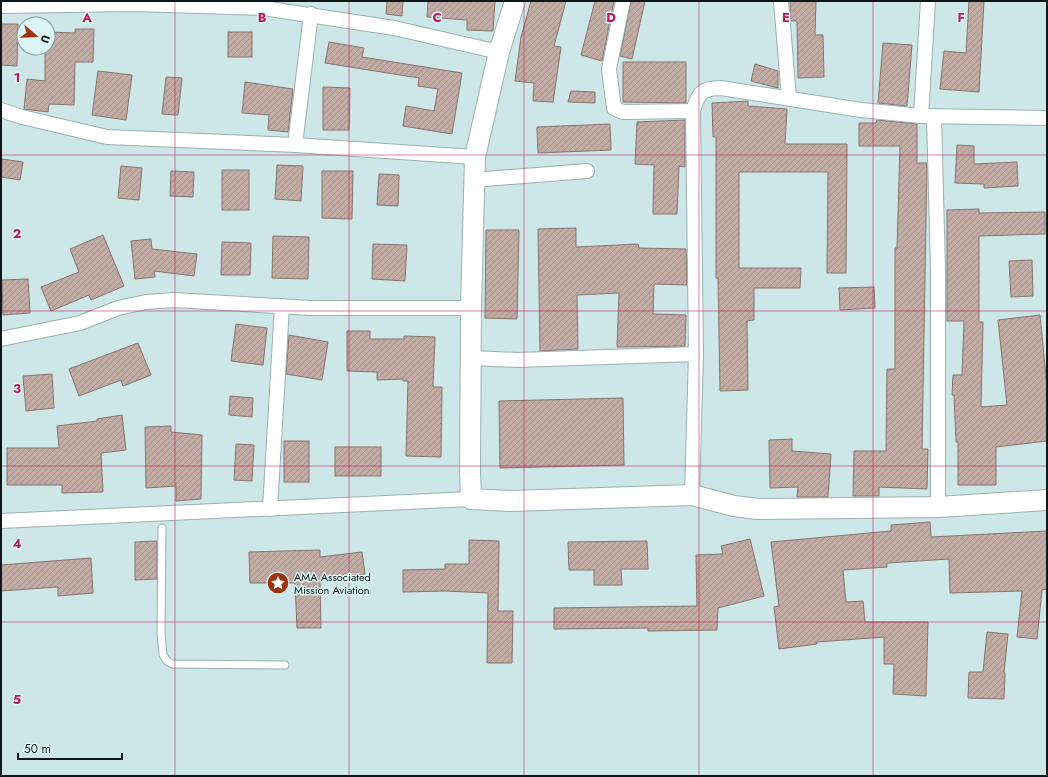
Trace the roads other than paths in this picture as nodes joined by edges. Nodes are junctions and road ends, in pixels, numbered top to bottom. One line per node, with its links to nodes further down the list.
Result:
1 (515, 1): 9 (street)
2 (622, 1): 12 (street)
3 (781, 1): 10 (street)
4 (928, 1): 13 (street)
5 (134, 3): 6 (street); 7 (street)
6 (263, 4): 8 (street)
7 (1, 6)
8 (311, 14): 9 (street); 15 (street)
9 (499, 52): 16 (street)
10 (789, 98): 12 (street); 13 (street)
11 (1, 110): 15 (street)
12 (693, 110): 22 (street)
13 (927, 116): 14 (street); 27 (street)
14 (1047, 118)
15 (295, 145): 16 (street)
16 (475, 157): 18 (street)
17 (587, 171): 18 (street)
18 (473, 180): 20 (street)
19 (282, 306): 20 (street); 21 (street); 28 (street)
20 (471, 308): 23 (street)
21 (1, 339)
22 (696, 354): 23 (street); 24 (street)
23 (472, 358): 25 (street)
24 (692, 496): 25 (street); 27 (street)
25 (471, 499): 28 (street)
26 (1047, 500): 27 (street)
27 (938, 507)
28 (270, 509): 29 (street)
29 (1, 521)
30 (162, 528): 31 (lane)
31 (285, 666)

